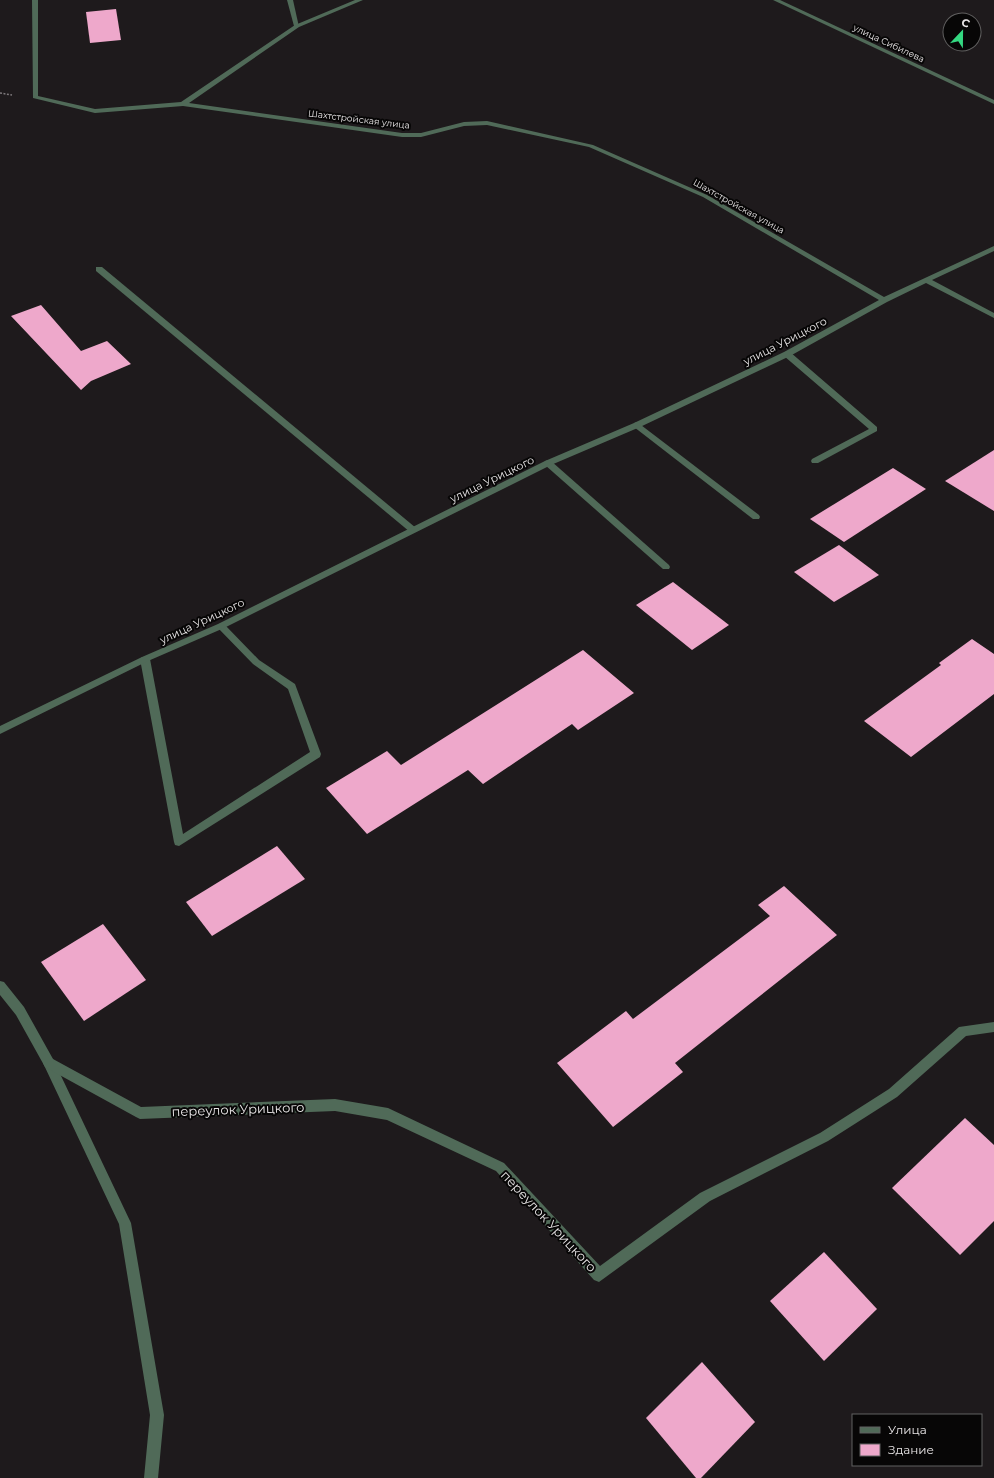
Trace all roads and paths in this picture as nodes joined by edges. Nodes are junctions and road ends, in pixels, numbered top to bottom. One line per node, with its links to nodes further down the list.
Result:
1 (35, 0): 7 (street, Шахтстройская улица)
2 (290, 0): 5 (street)
3 (360, 0): 5 (street)
4 (776, 0): 6 (street, улица Сибилева)
5 (297, 26): 7 (street)
6 (994, 102)
7 (183, 104): 11 (street, Шахтстройская улица)
8 (994, 248): 10 (street, улица Урицкого)
9 (99, 269): 18 (street)
10 (926, 280): 11 (street, улица Урицкого); 12 (street)
11 (884, 300): 13 (street, улица Урицкого)
12 (994, 316)
13 (788, 354): 14 (street, улица Урицкого); 15 (street)
14 (638, 425): 16 (street, улица Урицкого); 17 (street)
15 (816, 461)
16 (548, 463): 18 (street, улица Урицкого); 19 (street)
17 (756, 517)
18 (413, 530): 20 (street, улица Урицкого)
19 (666, 567)
20 (221, 626): 21 (street, улица Урицкого); 21 (street)
21 (145, 659): 22 (street, улица Урицкого)
22 (0, 730)
23 (0, 986): 25 (street)
24 (994, 1027): 25 (street, переулок Урицкого)
25 (49, 1062): 26 (street)
26 (151, 1478)

